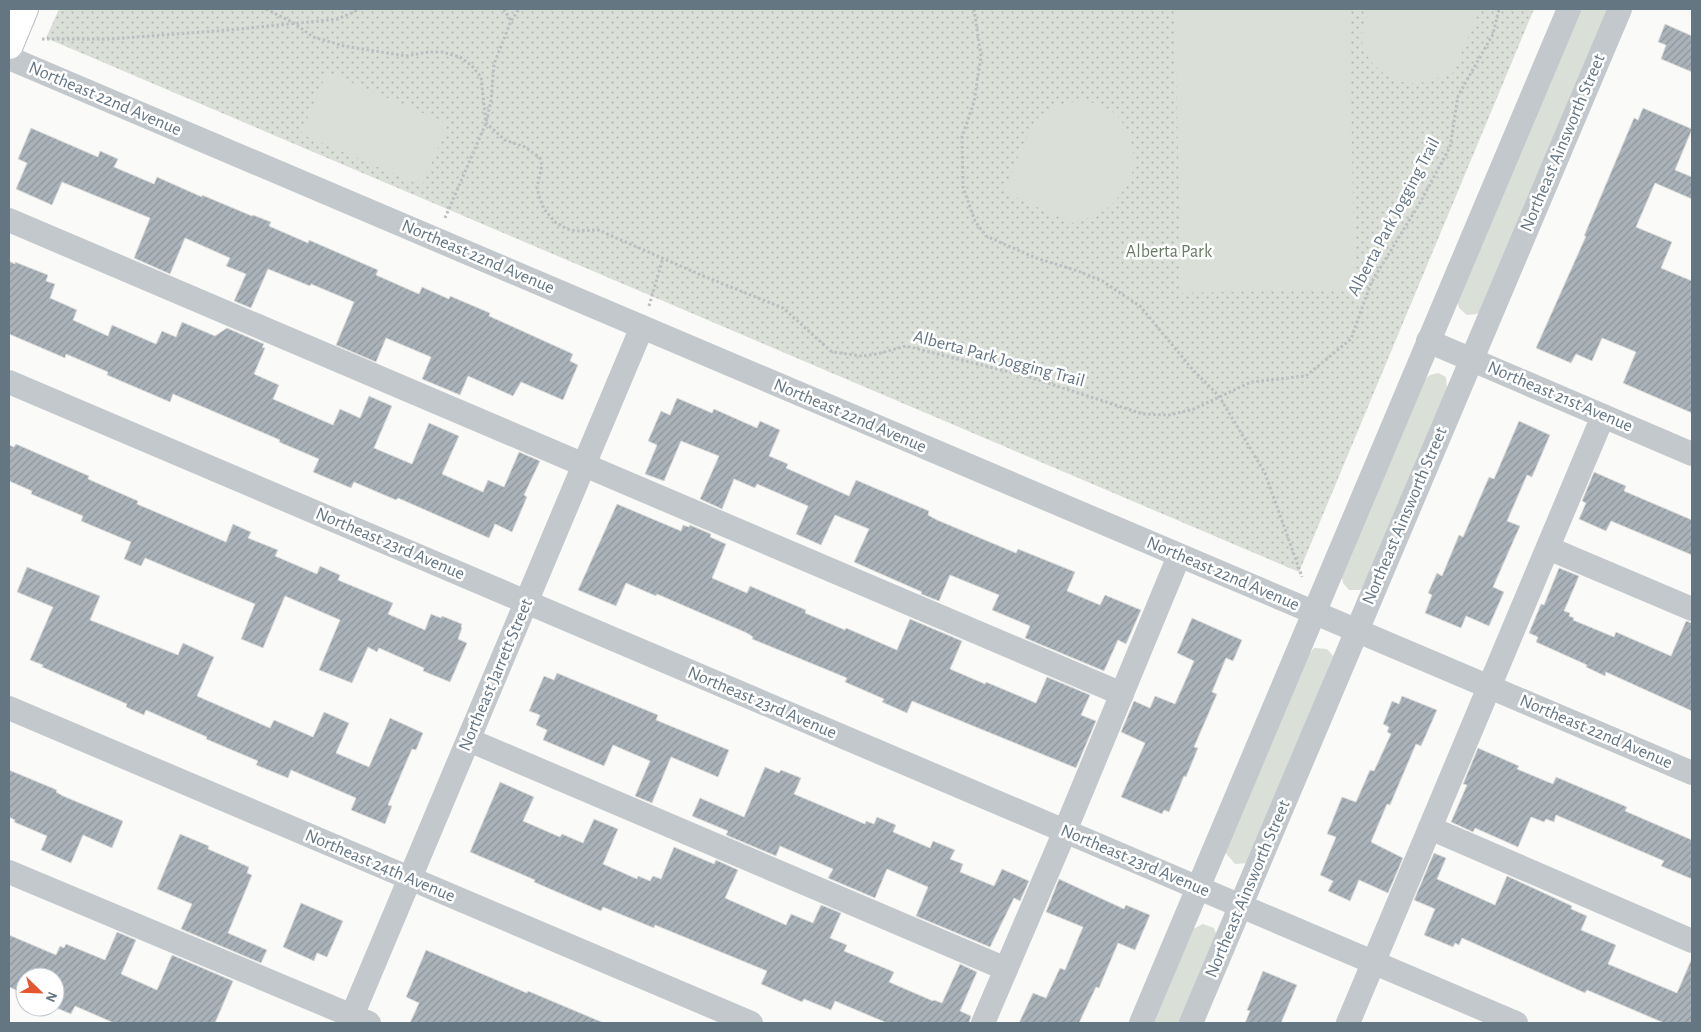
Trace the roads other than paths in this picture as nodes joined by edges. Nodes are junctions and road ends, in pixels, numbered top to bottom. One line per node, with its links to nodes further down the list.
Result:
1 (24, 9): 4 (main road)
2 (1569, 9): 8 (street)
3 (1620, 9): 9 (street, Northeast Ainsworth Street)
4 (9, 44)
5 (9, 58): 7 (street, Northeast 22nd Avenue)
6 (9, 220): 13 (street)
7 (642, 327): 13 (street, Northeast Jarrett Street); 15 (street, Northeast 22nd Avenue)
8 (1428, 341): 9 (street, Northeast 21st Avenue); 18 (street)
9 (1471, 359): 11 (street, Northeast 21st Avenue); 19 (street, Northeast Ainsworth Street)
10 (9, 382): 16 (street, Northeast 23rd Avenue)
11 (1603, 416): 12 (street, Northeast 21st Avenue); 14 (street)
12 (1692, 454)
13 (585, 464): 16 (street, Northeast Jarrett Street); 21 (street)
14 (1548, 548): 17 (street); 20 (street)
15 (1179, 556): 18 (street, Northeast 22nd Avenue); 21 (street)
16 (527, 602): 23 (street, Northeast Jarrett Street); 26 (street, Northeast 23rd Avenue)
17 (1692, 609)
18 (1315, 613): 19 (street, Northeast 22nd Avenue); 29 (street)
19 (1357, 630): 20 (street, Northeast 22nd Avenue); 30 (street, Northeast Ainsworth Street)
20 (1490, 687): 24 (street, Northeast 22nd Avenue); 25 (street)
21 (1122, 694): 26 (street)
22 (9, 708): 28 (street, Northeast 24th Avenue)
23 (468, 740): 28 (street, Northeast Jarrett Street); 33 (street)
24 (1692, 773)
25 (1430, 828): 31 (street); 32 (street)
26 (1065, 831): 29 (street, Northeast 23rd Avenue); 33 (street)
27 (9, 872): 34 (street)
28 (410, 879): 34 (street, Northeast Jarrett Street); 35 (street, Northeast 24th Avenue)
29 (1198, 888): 30 (street, Northeast 23rd Avenue); 37 (street)
30 (1240, 906): 32 (street, Northeast 23rd Avenue); 38 (street, Northeast Ainsworth Street)
31 (1692, 941)
32 (1373, 962): 39 (street); 40 (street, Northeast 23rd Avenue)
33 (1006, 969): 36 (street)
34 (357, 1021)
35 (751, 1023)
36 (983, 1023)
37 (1141, 1023)
38 (1191, 1023)
39 (1348, 1023)
40 (1516, 1023)

